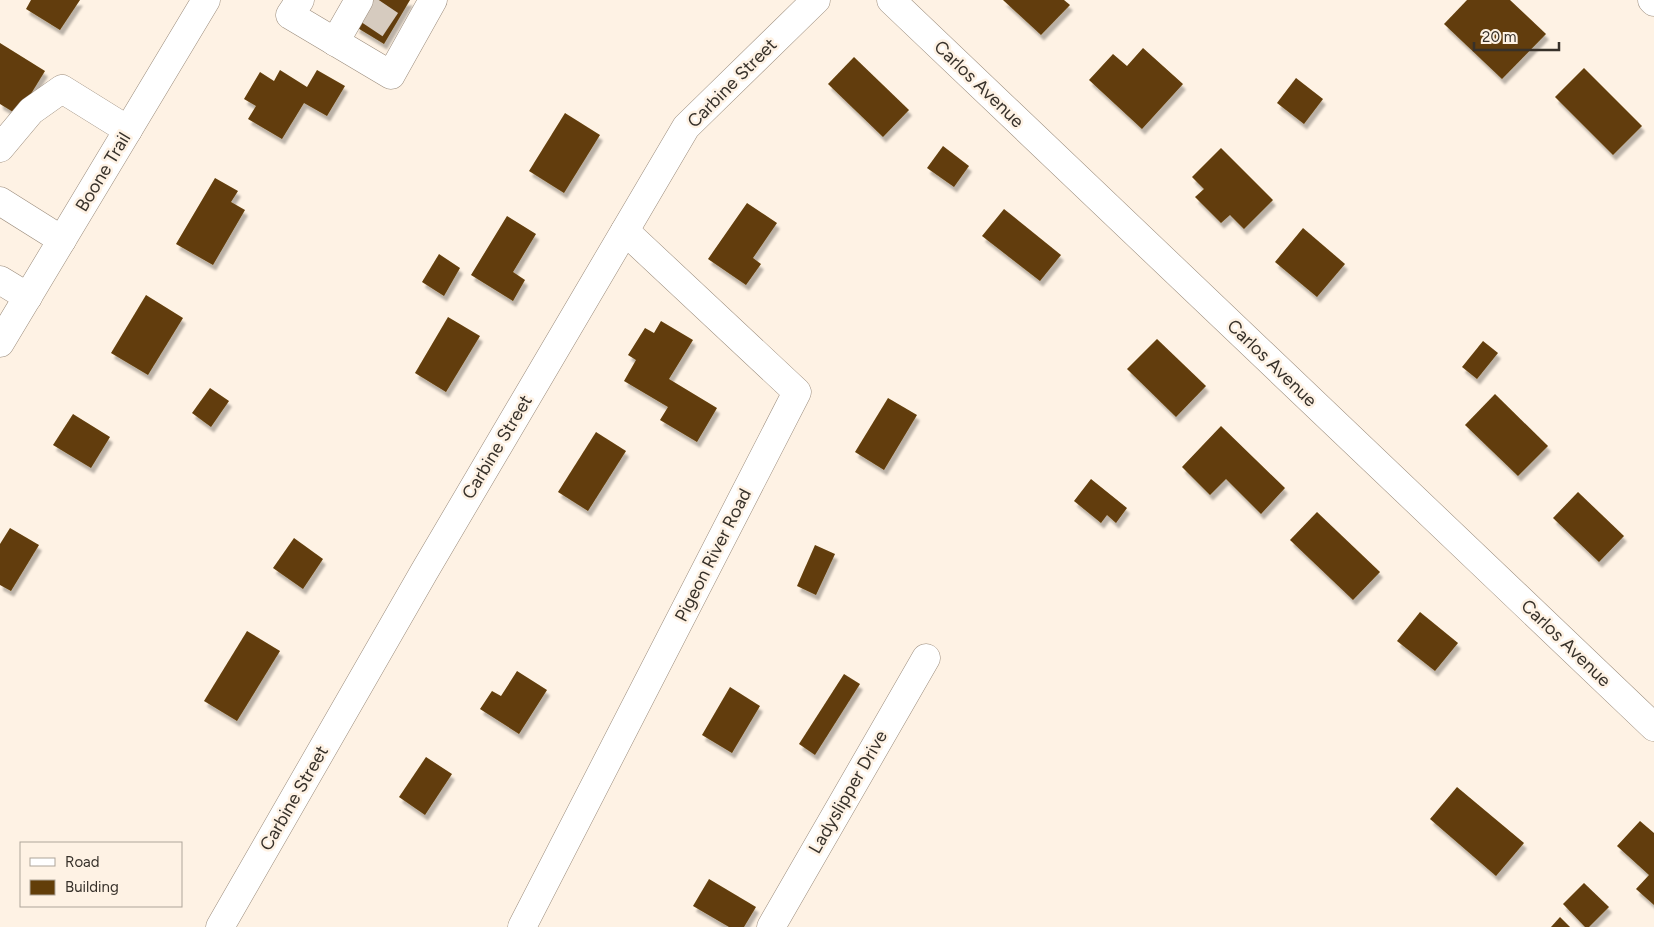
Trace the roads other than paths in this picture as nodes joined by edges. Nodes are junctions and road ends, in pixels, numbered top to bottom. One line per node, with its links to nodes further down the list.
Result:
1 (206, 0): 8 (street, Boone Trail)
2 (300, 0): 7 (street)
3 (433, 0): 7 (street)
4 (816, 0): 11 (street, Carbine Street)
5 (891, 0): 17 (street, Carlos Avenue)
6 (361, 5): 7 (street)
7 (336, 42)
8 (128, 130): 9 (street); 12 (street, Boone Trail)
9 (0, 148)
10 (0, 201): 12 (street)
11 (625, 231): 18 (street, Carbine Street); 19 (street, Pigeon River Road)
12 (62, 240): 14 (street, Boone Trail)
13 (0, 280): 14 (street)
14 (28, 297): 15 (street, Boone Trail)
15 (0, 343)
16 (926, 658): 20 (street, Ladyslipper Drive)
17 (1654, 727)
18 (220, 927)
19 (522, 927)
20 (771, 927)

